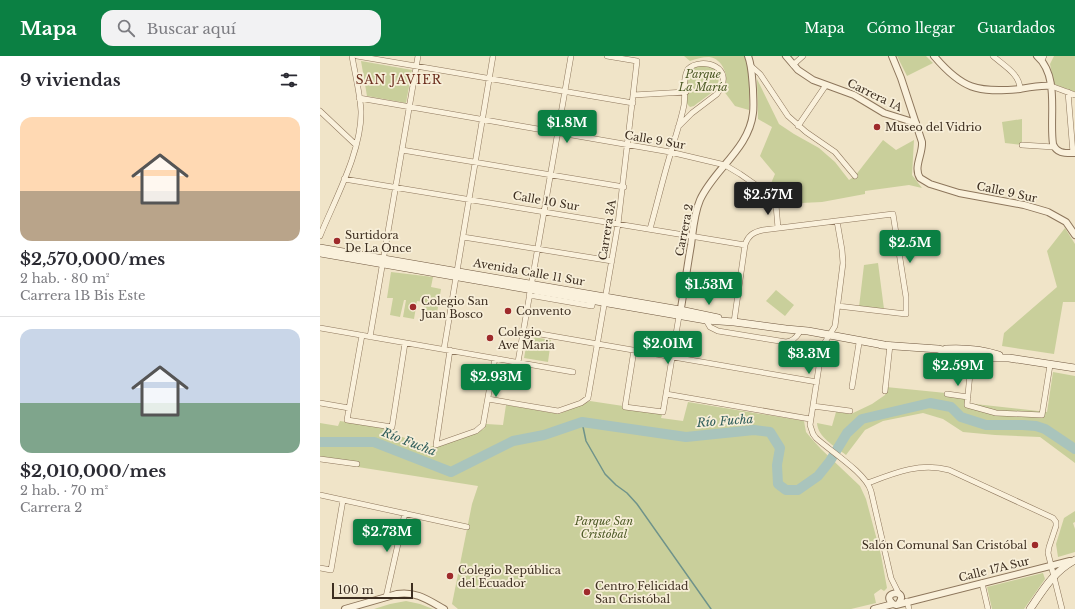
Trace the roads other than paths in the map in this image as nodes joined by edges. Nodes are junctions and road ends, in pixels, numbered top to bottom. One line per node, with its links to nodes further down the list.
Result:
1 (352, 56): 26 (street)
2 (357, 56): 15 (street)
3 (418, 56): 15 (street)
4 (493, 56): 17 (street)
5 (571, 56): 21 (street)
6 (606, 56): 24 (street, Carrera 3A)
7 (748, 56): 16 (street, Carrera 2)
8 (786, 56): 14 (street, Carrera 1A)
9 (802, 56): 14 (street)
10 (892, 56): 31 (street)
11 (934, 56): 20 (street)
12 (993, 56): 20 (street)
13 (1041, 57): 19 (street)
14 (793, 65): 18 (street, Carrera 1A)
15 (417, 66): 17 (street); 28 (street)
16 (751, 66): 32 (street); 43 (street, Carrera 2)
17 (490, 78): 21 (street); 30 (street)
18 (826, 85): 31 (street, Carrera 1A); 32 (street)
19 (1051, 86): 20 (street); 23 (street); 38 (street)
20 (1020, 88)
21 (565, 91): 27 (street); 34 (street)
22 (686, 92): 24 (street); 33 (street); 33 (street)
23 (1068, 92): 25 (street); 41 (street)
24 (634, 94): 27 (street, Carrera 3A)
25 (1075, 95)
26 (359, 98): 28 (street, Calle 9 Sur); 35 (street)
27 (633, 103): 37 (street, Carrera 3A)
28 (410, 107): 30 (street, Calle 9 Sur); 39 (street)
29 (320, 111): 35 (street)
30 (483, 120): 34 (street, Calle 9 Sur); 42 (street)
31 (916, 123): 55 (street, Calle 9 Sur)
32 (798, 126): 45 (street)
33 (678, 127): 40 (street)
34 (557, 134): 37 (street, Calle 9 Sur); 44 (street)
35 (356, 145): 46 (street)
36 (1022, 145): 38 (street)
37 (628, 146): 40 (street, Calle 9 Sur); 48 (street, Carrera 3A)
38 (1054, 147): 41 (street)
39 (402, 150): 42 (street); 47 (street)
40 (670, 152): 43 (street, Calle 9 Sur); 54 (street)
41 (1074, 153)
42 (476, 162): 44 (street); 49 (street)
43 (725, 165): 53 (street, Calle 9 Sur); 57 (street, Carrera 2)
44 (550, 175): 48 (street); 50 (street)
45 (855, 176)
46 (344, 179): 47 (street, Calle 10 Sur); 56 (street)
47 (396, 187): 49 (street, Calle 10 Sur); 63 (street)
48 (624, 187): 52 (street, Carrera 3A)
49 (469, 199): 50 (street, Calle 10 Sur); 58 (street)
50 (544, 211): 52 (street, Calle 10 Sur); 61 (street)
51 (837, 221): 53 (street); 68 (street); 68 (street)
52 (618, 224): 54 (street, Calle 10 Sur); 64 (street, Carrera 3A)
53 (778, 228): 59 (street)
54 (650, 229): 57 (street, Calle 10 Sur)
55 (1075, 235)
56 (320, 236)
57 (692, 236): 59 (street, Calle 10 Sur); 69 (street, Carrera 2)
58 (463, 237): 61 (street); 65 (street)
59 (745, 245): 71 (street)
60 (320, 248): 63 (main road, Avenida Calle 11 Sur)
61 (537, 249): 64 (street); 66 (street)
62 (320, 253): 63 (main road, Avenida Calle 11 Sur)
63 (383, 261): 65 (main road, Avenida Calle 11 Sur); 77 (street)
64 (612, 261): 67 (street, Carrera 3A)
65 (457, 274): 66 (main road, Avenida Calle 11 Sur); 83 (street)
66 (530, 290): 67 (main road, Avenida Calle 11 Sur); 67 (main road, Avenida Calle 11 Sur); 74 (street)
67 (605, 300): 69 (main road, Avenida Calle 11 Sur); 81 (street, Carrera 3A)
68 (838, 306): 78 (street)
69 (680, 313): 70 (main road, Avenida Calle 11 Sur); 71 (main road, Avenida Calle 11 Sur); 86 (street, Carrera 2)
70 (706, 320): 71 (main road, Avenida Calle 11 Sur); 75 (street)
71 (734, 322): 73 (main road, Avenida Calle 11 Sur)
72 (320, 328): 76 (street)
73 (786, 329): 75 (main road, Avenida Calle 11 Sur); 78 (main road, Avenida Calle 11 Sur)
74 (523, 331): 81 (street); 88 (street)
75 (800, 333): 78 (main road, Avenida Calle 11 Sur)
76 (362, 335): 77 (street); 101 (street)
77 (370, 336): 79 (street)
78 (829, 337): 80 (main road, Avenida Calle 11 Sur); 82 (main road, Avenida Calle 11 Sur); 92 (street)
79 (405, 343): 83 (street); 101 (street)
80 (859, 343): 82 (main road, Avenida Calle 11 Sur); 93 (street)
81 (597, 344): 84 (street); 98 (street, Carrera 3A)
82 (887, 345): 85 (main road, Avenida Calle 11 Sur); 94 (street)
83 (447, 350): 87 (street); 98 (street)
84 (634, 350): 86 (street); 95 (street, Carrera 2)
85 (972, 353): 89 (main road, Avenida Calle 11 Sur); 97 (street)
86 (672, 357): 92 (street); 95 (street, Carrera 2)
87 (494, 358): 88 (street); 98 (street)
88 (518, 362): 91 (street)
89 (1050, 365): 90 (main road, Avenida Calle 11 Sur); 97 (street)
90 (1075, 368)
91 (572, 372)
92 (817, 382): 100 (street)
93 (852, 387)
94 (884, 391)
95 (666, 394): 103 (street)
96 (947, 394): 97 (street)
97 (968, 397)
98 (488, 399)
99 (320, 404): 101 (street)
100 (812, 406): 102 (street); 103 (street)
101 (349, 408)
102 (850, 411)
103 (810, 419): 106 (street)
104 (320, 459): 105 (street)
105 (356, 464)
106 (868, 483): 112 (street); 115 (street)
107 (320, 494): 108 (street)
108 (343, 500): 109 (street); 113 (street)
109 (404, 513): 110 (street); 118 (street)
110 (467, 527)
111 (1075, 560): 112 (street, Calle 17A Sur); 114 (main road)
112 (1052, 566): 114 (street); 116 (street, Calle 17A Sur)
113 (320, 568)
114 (1054, 575): 129 (main road); 130 (street)
115 (891, 578): 117 (street); 119 (street)
116 (982, 583): 120 (street, Calle 17A Sur); 128 (street)
117 (900, 595): 119 (street); 120 (street, Calle 17A Sur); 122 (street)
118 (386, 597): 123 (street); 126 (street)
119 (891, 599): 122 (street); 124 (street)
120 (918, 599): 121 (street, Calle 17A Sur)
121 (907, 601): 122 (street, Calle 17A Sur); 127 (street)
122 (899, 603)
123 (359, 607): 125 (street)
124 (876, 608)
125 (345, 609)
126 (444, 609)
127 (909, 609)
128 (988, 609)
129 (1030, 609)
130 (1062, 609)

